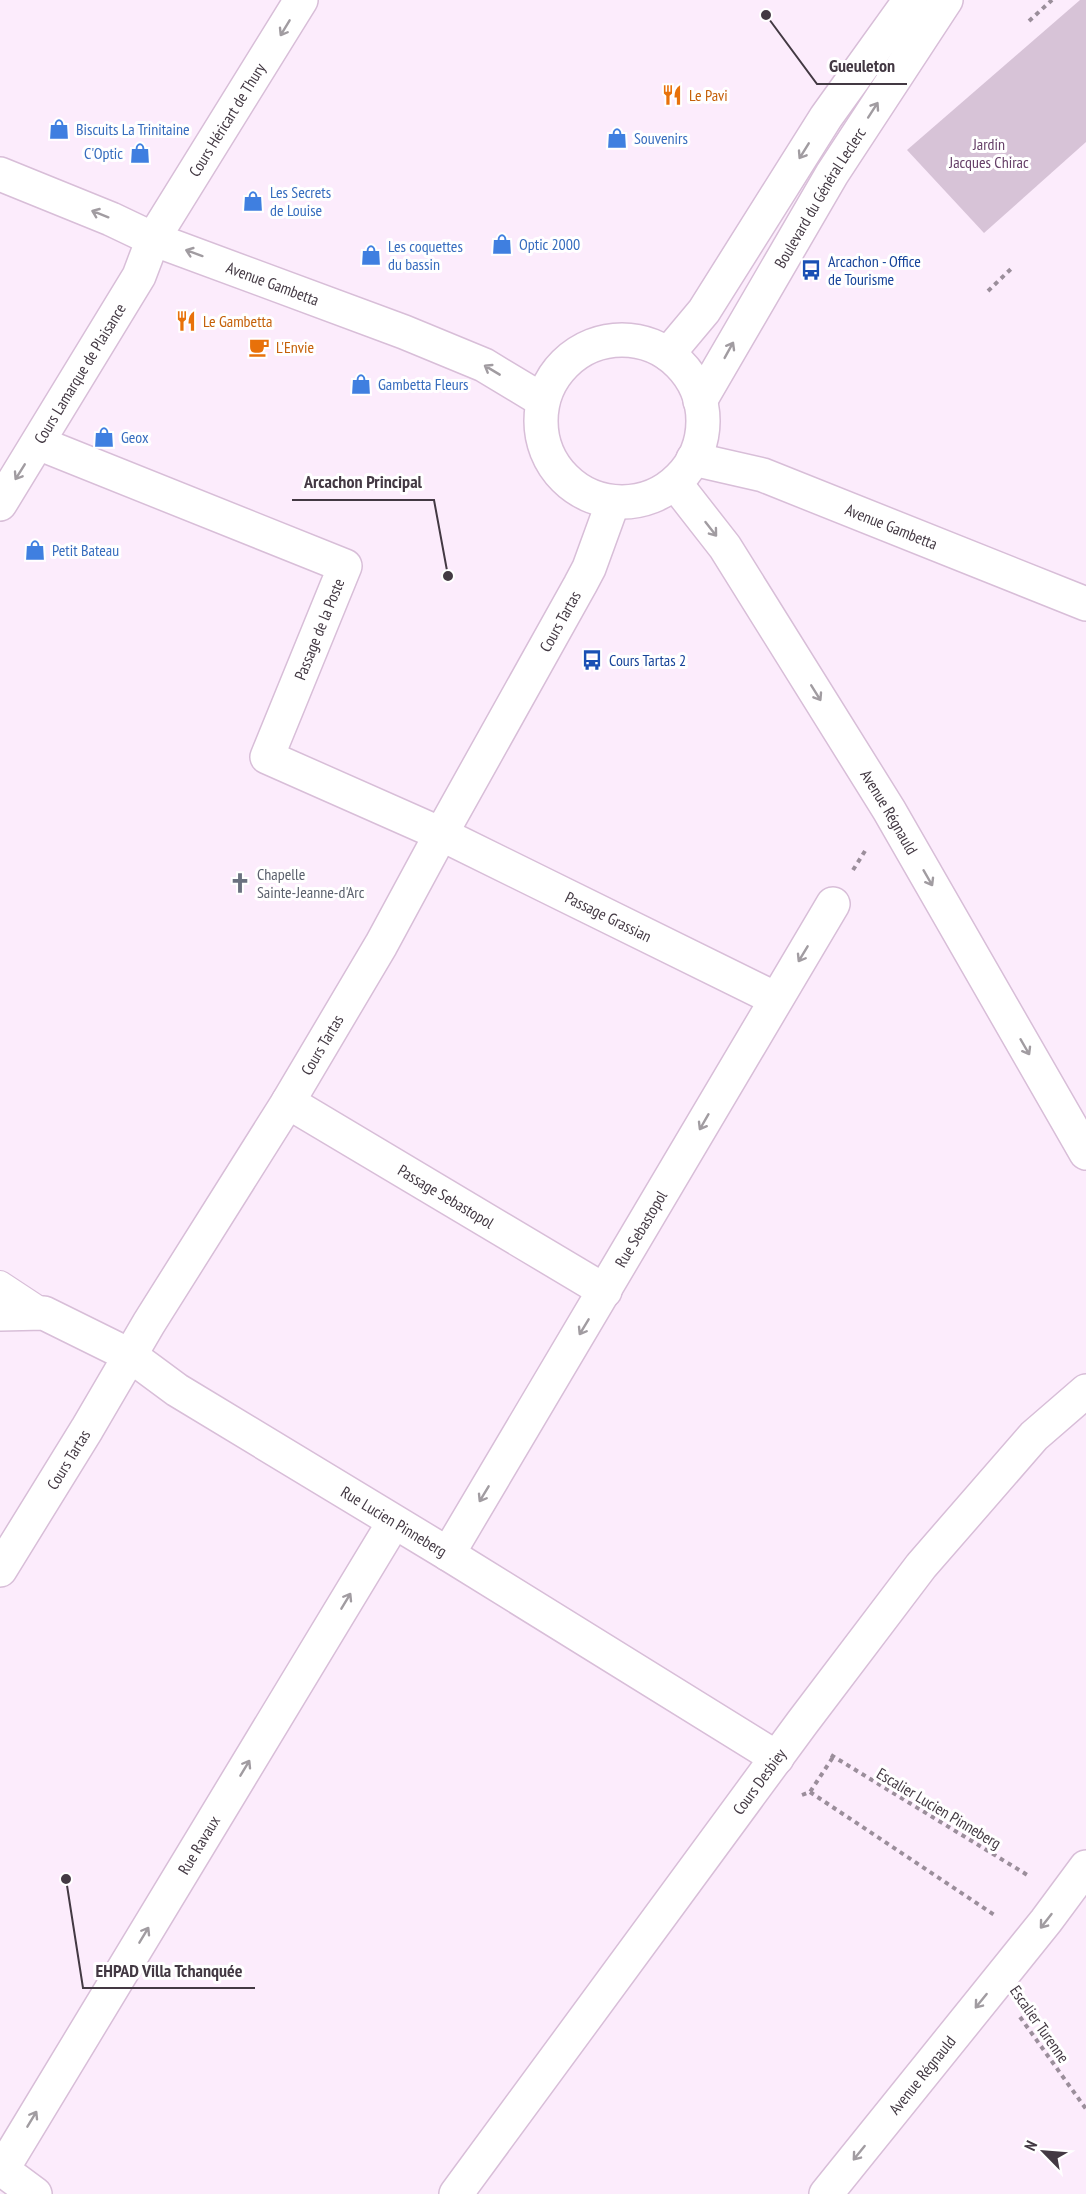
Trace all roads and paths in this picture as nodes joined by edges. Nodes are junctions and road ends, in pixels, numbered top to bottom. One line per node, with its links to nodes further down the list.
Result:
1 (302, 0): 7 (street, Cours Héricart de Thury, one-way to 7)
2 (910, 0): 10 (street, one-way to 10)
3 (946, 0): 12 (street, Boulevard du Général Leclerc, one-way to 3)
4 (1052, 0): 5 (path)
5 (1029, 21)
6 (0, 174): 7 (street, Avenue Gambetta, one-way to 6)
7 (153, 239): 11 (street, Avenue Gambetta, one-way to 7); 13 (street, Cours Lamarque de Plaisance)
8 (1013, 267): 9 (path)
9 (988, 291)
10 (668, 354): 11 (street); 12 (street)
11 (542, 400): 15 (street)
12 (700, 401): 14 (street)
13 (38, 442): 16 (street, Cours Lamarque de Plaisance, one-way to 16); 19 (street, Passage de la Poste)
14 (684, 471): 15 (street); 17 (street, Avenue Gambetta); 18 (street, Avenue Régnauld, one-way to 18)
15 (613, 502): 19 (street, Cours Tartas)
16 (0, 504)
17 (1086, 603)
18 (889, 810): 20 (path); 23 (street, Avenue Régnauld, one-way to 23)
19 (441, 834): 21 (street, Passage Grassian); 22 (street, Cours Tartas)
20 (833, 904): 21 (street, Rue Sebastopol, one-way to 21)
21 (776, 999): 25 (street, Rue Sebastopol, one-way to 25)
22 (288, 1102): 25 (street, Passage Sebastopol); 28 (street, Cours Tartas)
23 (1086, 1153)
24 (0, 1284): 26 (lane)
25 (605, 1291): 31 (street, Rue Sebastopol, one-way to 31)
26 (44, 1313): 27 (street, Rue Lucien Pinneberg); 28 (street, Rue Lucien Pinneberg)
27 (0, 1314)
28 (131, 1356): 30 (street, Rue Lucien Pinneberg); 32 (street, Cours Tartas)
29 (1086, 1392): 33 (street, Cours Desbiey)
30 (394, 1522): 31 (street, Rue Lucien Pinneberg); 39 (street, Rue Ravaux, one-way to 30)
31 (448, 1554): 33 (street, Rue Lucien Pinneberg)
32 (0, 1570)
33 (777, 1758): 41 (street, Cours Desbiey)
34 (1079, 1876): 37 (street, Avenue Régnauld, one-way to 37)
35 (1033, 1878): 36 (path, Escalier Lucien Pinneberg)
36 (1001, 1919)
37 (996, 1982): 38 (path, Escalier Turenne); 42 (street, Avenue Régnauld, one-way to 42)
38 (1086, 2109)
39 (1, 2169): 40 (street)
40 (35, 2194)
41 (456, 2194)
42 (826, 2194)

